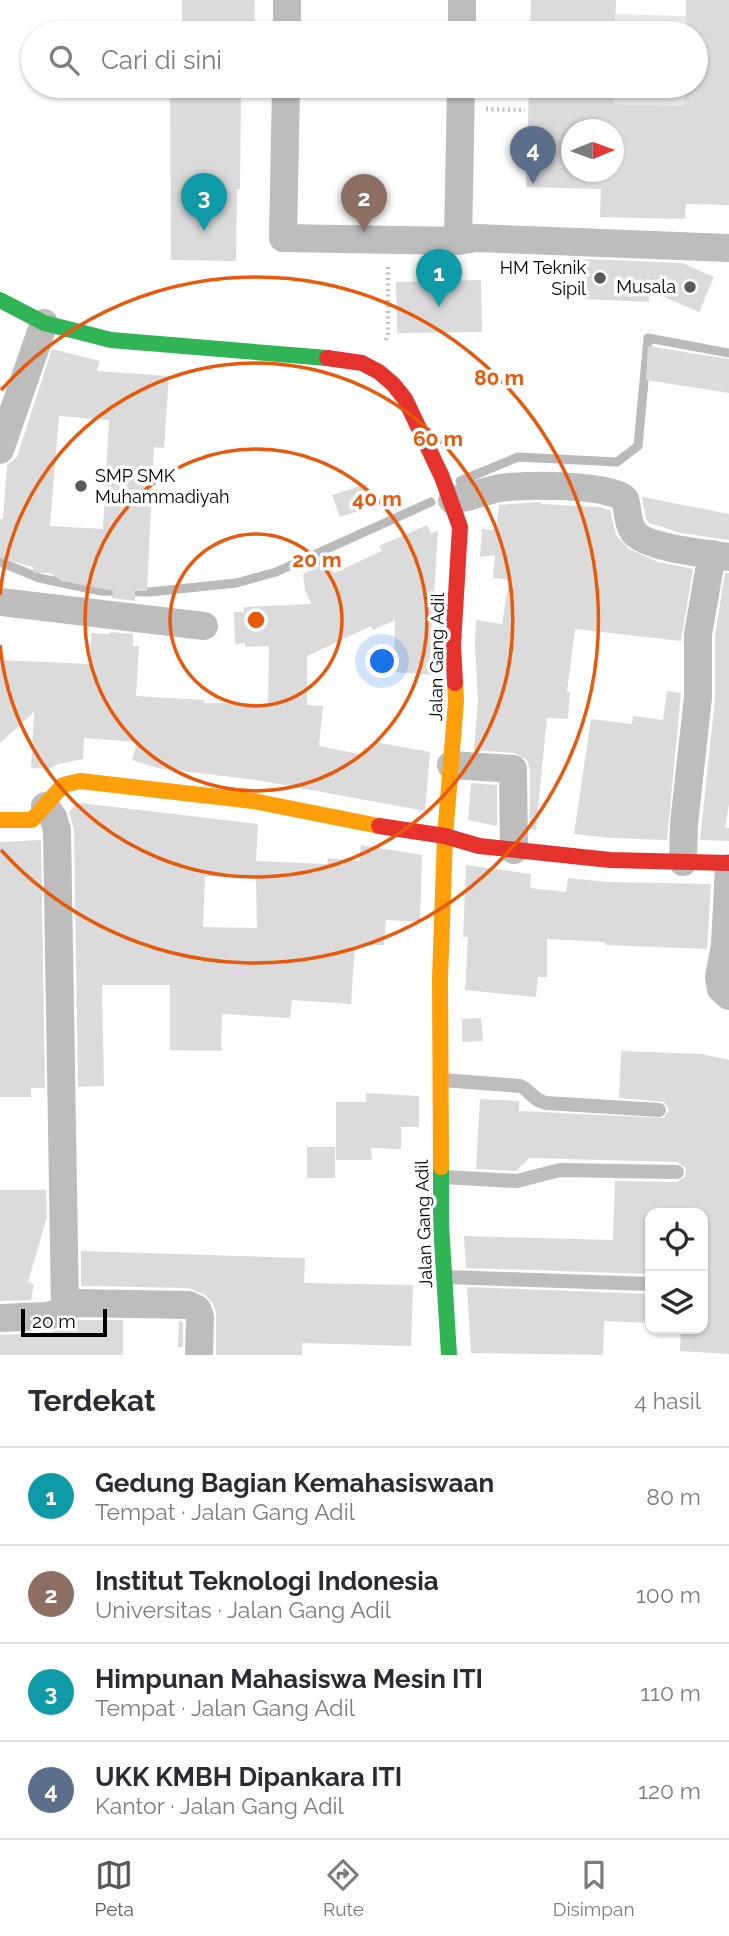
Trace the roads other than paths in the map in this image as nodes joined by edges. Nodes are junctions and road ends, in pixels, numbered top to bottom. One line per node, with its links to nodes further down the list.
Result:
1 (287, 0): 3 (street)
2 (463, 0): 4 (street)
3 (287, 21)
4 (462, 21)
5 (286, 98): 7 (street)
6 (461, 98): 7 (street)
7 (458, 241): 8 (street)
8 (729, 248)
9 (0, 300): 10 (street, Jalan Gang Adil)
10 (44, 323): 11 (street); 12 (street, Jalan Gang Adil)
11 (0, 450)
12 (447, 488): 13 (street); 16 (street, Jalan Gang Adil)
13 (721, 556): 21 (street)
14 (0, 602): 15 (street)
15 (204, 626)
16 (451, 765): 19 (street, Jalan Gang Adil); 20 (street)
17 (45, 806): 18 (street); 19 (street); 30 (street)
18 (0, 820)
19 (445, 836): 20 (street); 24 (street, Jalan Gang Adil)
20 (514, 850): 21 (street)
21 (683, 862): 22 (street)
22 (729, 866): 23 (street)
23 (729, 996)
24 (441, 1080): 25 (lane); 27 (street, Jalan Gang Adil)
25 (659, 1110)
26 (677, 1172): 27 (lane)
27 (441, 1177): 28 (street, Jalan Gang Adil)
28 (444, 1277): 29 (lane); 33 (street, Jalan Gang Adil)
29 (645, 1284)
30 (65, 1308): 31 (street); 32 (street)
31 (0, 1318)
32 (199, 1355)
33 (449, 1355)

